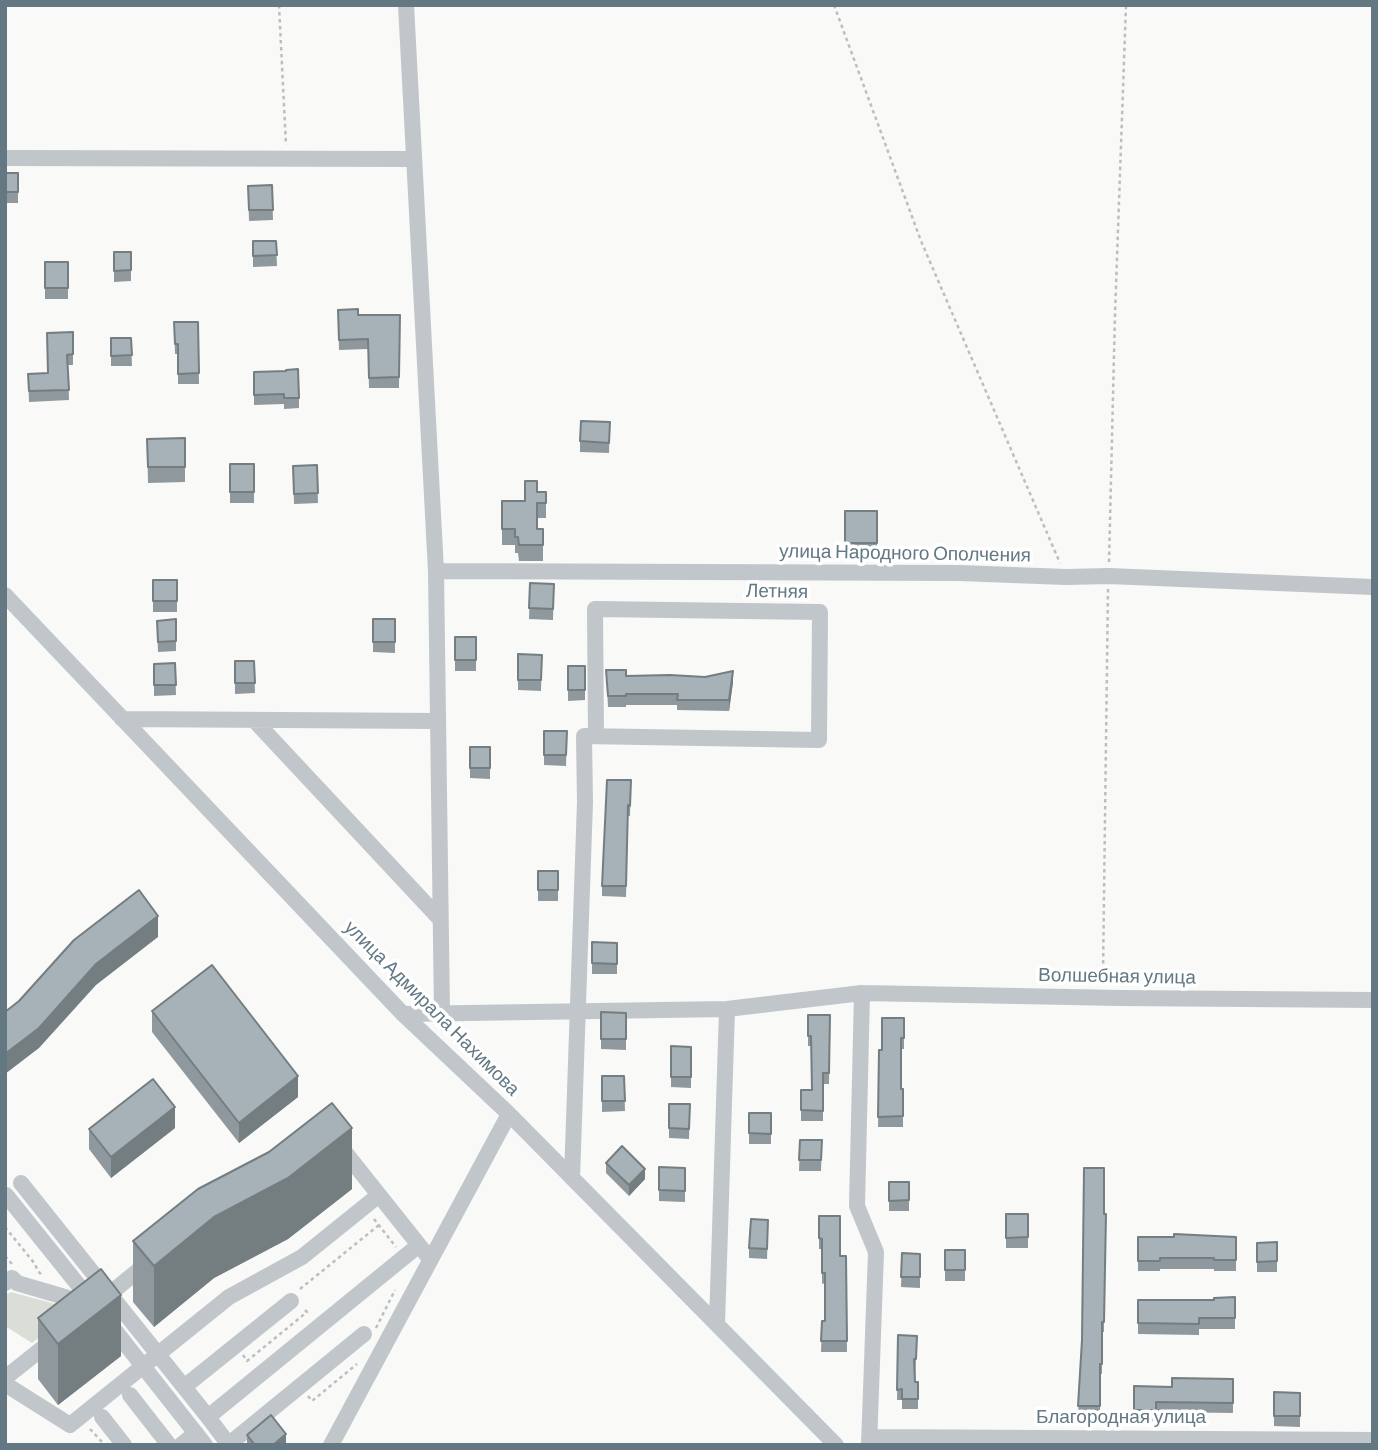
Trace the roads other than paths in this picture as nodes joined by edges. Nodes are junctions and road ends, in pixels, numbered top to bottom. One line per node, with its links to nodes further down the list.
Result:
1 (407, 5): 3 (street)
2 (5, 158): 3 (street)
3 (413, 159): 4 (street)
4 (436, 571): 5 (street, улица Народного Ополчения); 9 (street)
5 (1373, 587)
6 (5, 595): 7 (street, улица Адмирала Нахимова)
7 (122, 719): 8 (street); 17 (street, улица Адмирала Нахимова)
8 (254, 720): 9 (street); 11 (street)
9 (438, 721): 11 (street)
10 (596, 736): 10 (street, Летняя); 15 (street, Летняя)
11 (440, 919): 16 (street)
12 (862, 993): 13 (street, Волшебная улица); 14 (street, Волшебная улица); 43 (street)
13 (1373, 1000)
14 (727, 1009): 15 (street, Волшебная улица); 31 (street)
15 (578, 1011): 16 (street, Волшебная улица); 20 (street, Летняя)
16 (442, 1013): 17 (street, Волшебная улица)
17 (402, 1014): 18 (street, улица Адмирала Нахимова)
18 (509, 1114): 20 (street, улица Адмирала Нахимова); 26 (street)
19 (331, 1135): 23 (street)
20 (572, 1178): 31 (street, улица Адмирала Нахимова)
21 (21, 1183): 28 (street)
22 (6, 1195): 30 (street)
23 (379, 1195): 24 (street); 33 (street)
24 (419, 1245): 26 (street); 40 (street)
25 (158, 1255): 28 (street)
26 (430, 1259): 48 (street)
27 (8, 1277): 30 (street)
28 (109, 1294): 30 (street); 33 (street)
29 (292, 1298): 37 (street)
30 (95, 1306): 34 (street); 35 (street)
31 (717, 1324): 49 (street, улица Адмирала Нахимова)
32 (364, 1334): 47 (street)
33 (158, 1354): 34 (street); 37 (street)
34 (143, 1366): 36 (street); 41 (street)
35 (5, 1377)
36 (5, 1384)
37 (184, 1387): 40 (street)
38 (130, 1395): 45 (street)
39 (103, 1417): 44 (street)
40 (208, 1417): 47 (street)
41 (201, 1439): 46 (street)
42 (1373, 1440): 43 (street, Благородная улица)
43 (869, 1441)
44 (124, 1445)
45 (169, 1445)
46 (181, 1445)
47 (229, 1445)
48 (331, 1445)
49 (836, 1445)

